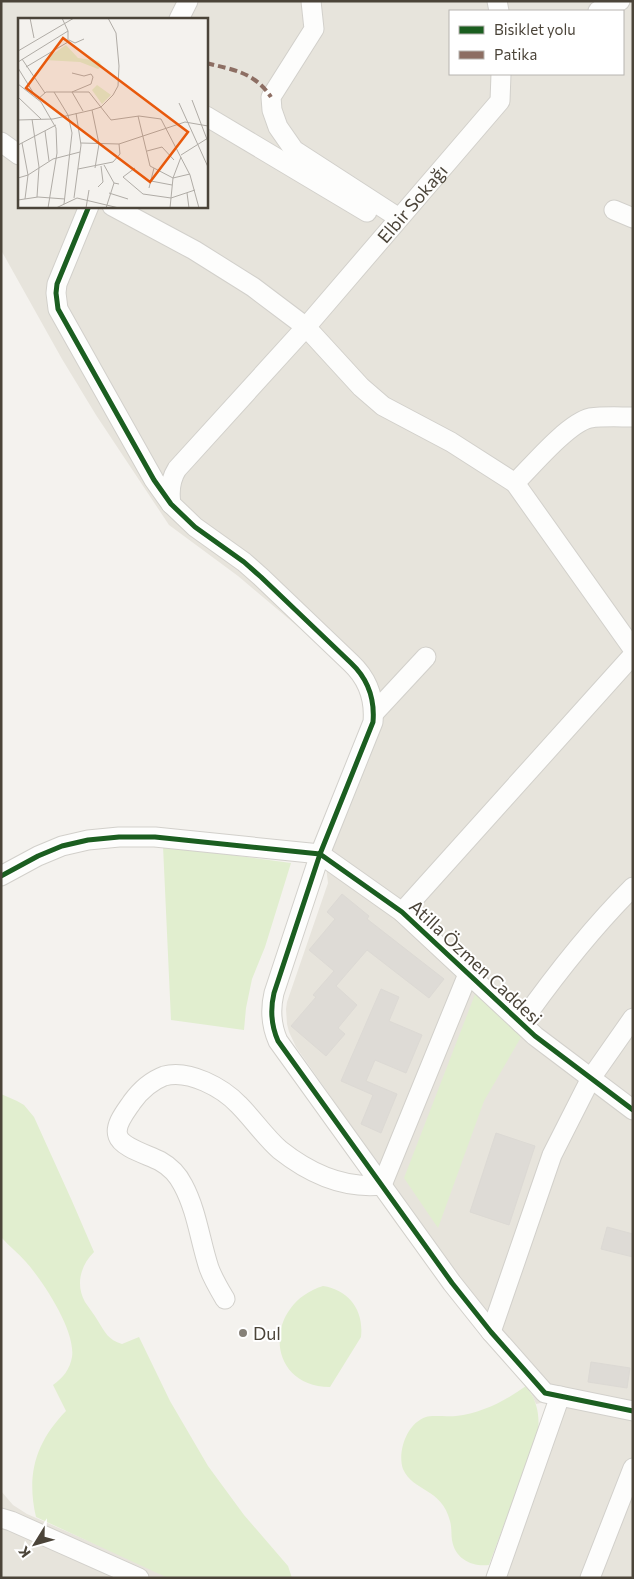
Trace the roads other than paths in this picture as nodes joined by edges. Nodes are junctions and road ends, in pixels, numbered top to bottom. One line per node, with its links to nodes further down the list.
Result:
1 (188, 1): 5 (street)
2 (310, 1): 14 (street)
3 (620, 1): 4 (street)
4 (600, 10)
5 (180, 18)
6 (501, 75): 14 (street, Elbir Sokağı)
7 (208, 117): 14 (street)
8 (1, 142): 9 (street)
9 (18, 154)
10 (88, 208): 18 (street)
11 (116, 208): 15 (street)
12 (614, 210): 13 (street)
13 (633, 218)
14 (396, 222): 15 (street, Elbir Sokağı)
15 (306, 327): 17 (street); 18 (street, Elbir Sokağı)
16 (633, 417): 17 (street)
17 (515, 483): 19 (street)
18 (172, 504): 22 (street)
19 (633, 649)
20 (633, 655): 26 (street)
21 (426, 657): 22 (street)
22 (374, 713): 23 (street)
23 (320, 854): 24 (street, Atilla Özmen Caddesi); 26 (street, Atilla Özmen Caddesi); 32 (street)
24 (1, 876)
25 (633, 887): 29 (street)
26 (402, 912): 27 (street, Atilla Özmen Caddesi)
27 (468, 974): 29 (street, Atilla Özmen Caddesi); 32 (street)
28 (633, 1018): 30 (street)
29 (521, 1023): 30 (street, Atilla Özmen Caddesi)
30 (591, 1078): 31 (street, Atilla Özmen Caddesi); 34 (street)
31 (633, 1110)
32 (382, 1185): 33 (street); 34 (street)
33 (224, 1299)
34 (491, 1332): 35 (street)
35 (560, 1396): 36 (street); 40 (street)
36 (633, 1411)
37 (633, 1468): 41 (street)
38 (1, 1518): 39 (street)
39 (139, 1578)
40 (496, 1578)
41 (590, 1578)

